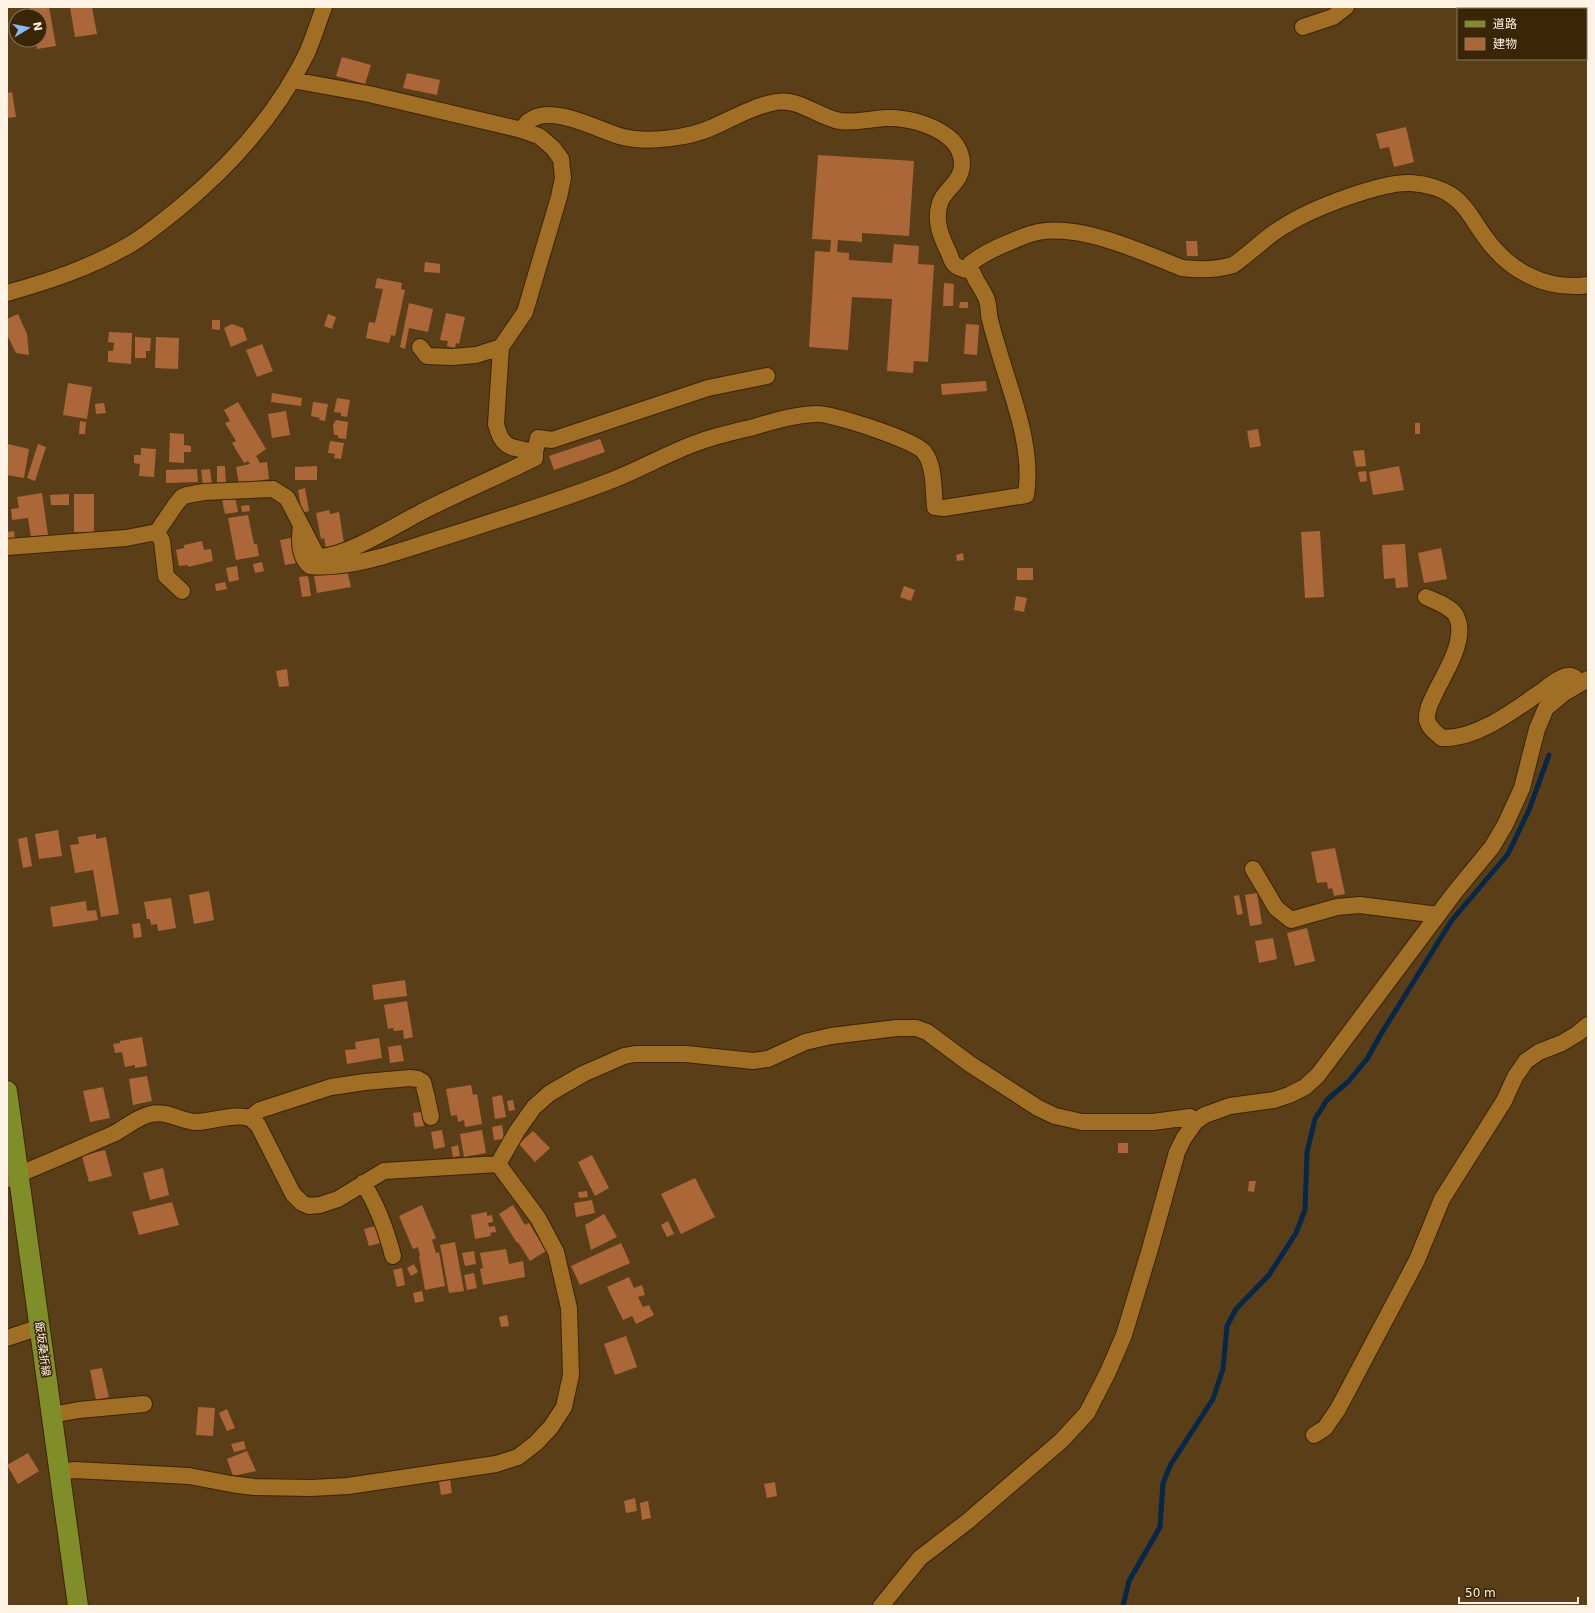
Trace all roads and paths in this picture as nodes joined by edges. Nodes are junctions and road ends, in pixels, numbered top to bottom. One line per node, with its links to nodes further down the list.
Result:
1 (324, 7): 4 (street)
2 (1346, 7): 3 (street)
3 (1303, 27)
4 (292, 80): 5 (street); 8 (street)
5 (522, 130): 6 (street); 10 (street)
6 (971, 271): 7 (street); 13 (street)
7 (1588, 286)
8 (7, 293)
9 (420, 347): 10 (street)
10 (501, 347): 12 (street)
11 (767, 376): 12 (street)
12 (535, 452): 13 (street)
13 (301, 526): 14 (street)
14 (157, 532): 15 (street); 16 (street)
15 (7, 547)
16 (182, 591)
17 (1426, 597): 18 (street)
18 (1585, 681): 20 (street)
19 (1253, 869): 20 (street)
20 (1438, 915): 37 (street)
21 (1588, 1025): 34 (street)
22 (7, 1092): 27 (main road, 飯坂桑折線)
23 (431, 1117): 25 (street)
24 (1190, 1117): 26 (street)
25 (250, 1118): 27 (street); 28 (street)
26 (498, 1164): 28 (street); 35 (street)
27 (13, 1177): 30 (main road, 飯坂桑折線)
28 (363, 1183): 29 (street)
29 (393, 1256)
30 (40, 1328): 31 (street); 33 (main road, 飯坂桑折線)
31 (7, 1338)
32 (144, 1404): 33 (street)
33 (52, 1415): 35 (main road, 飯坂桑折線)
34 (1314, 1435)
35 (60, 1472): 36 (main road, 飯坂桑折線)
36 (78, 1606)
37 (881, 1606)

